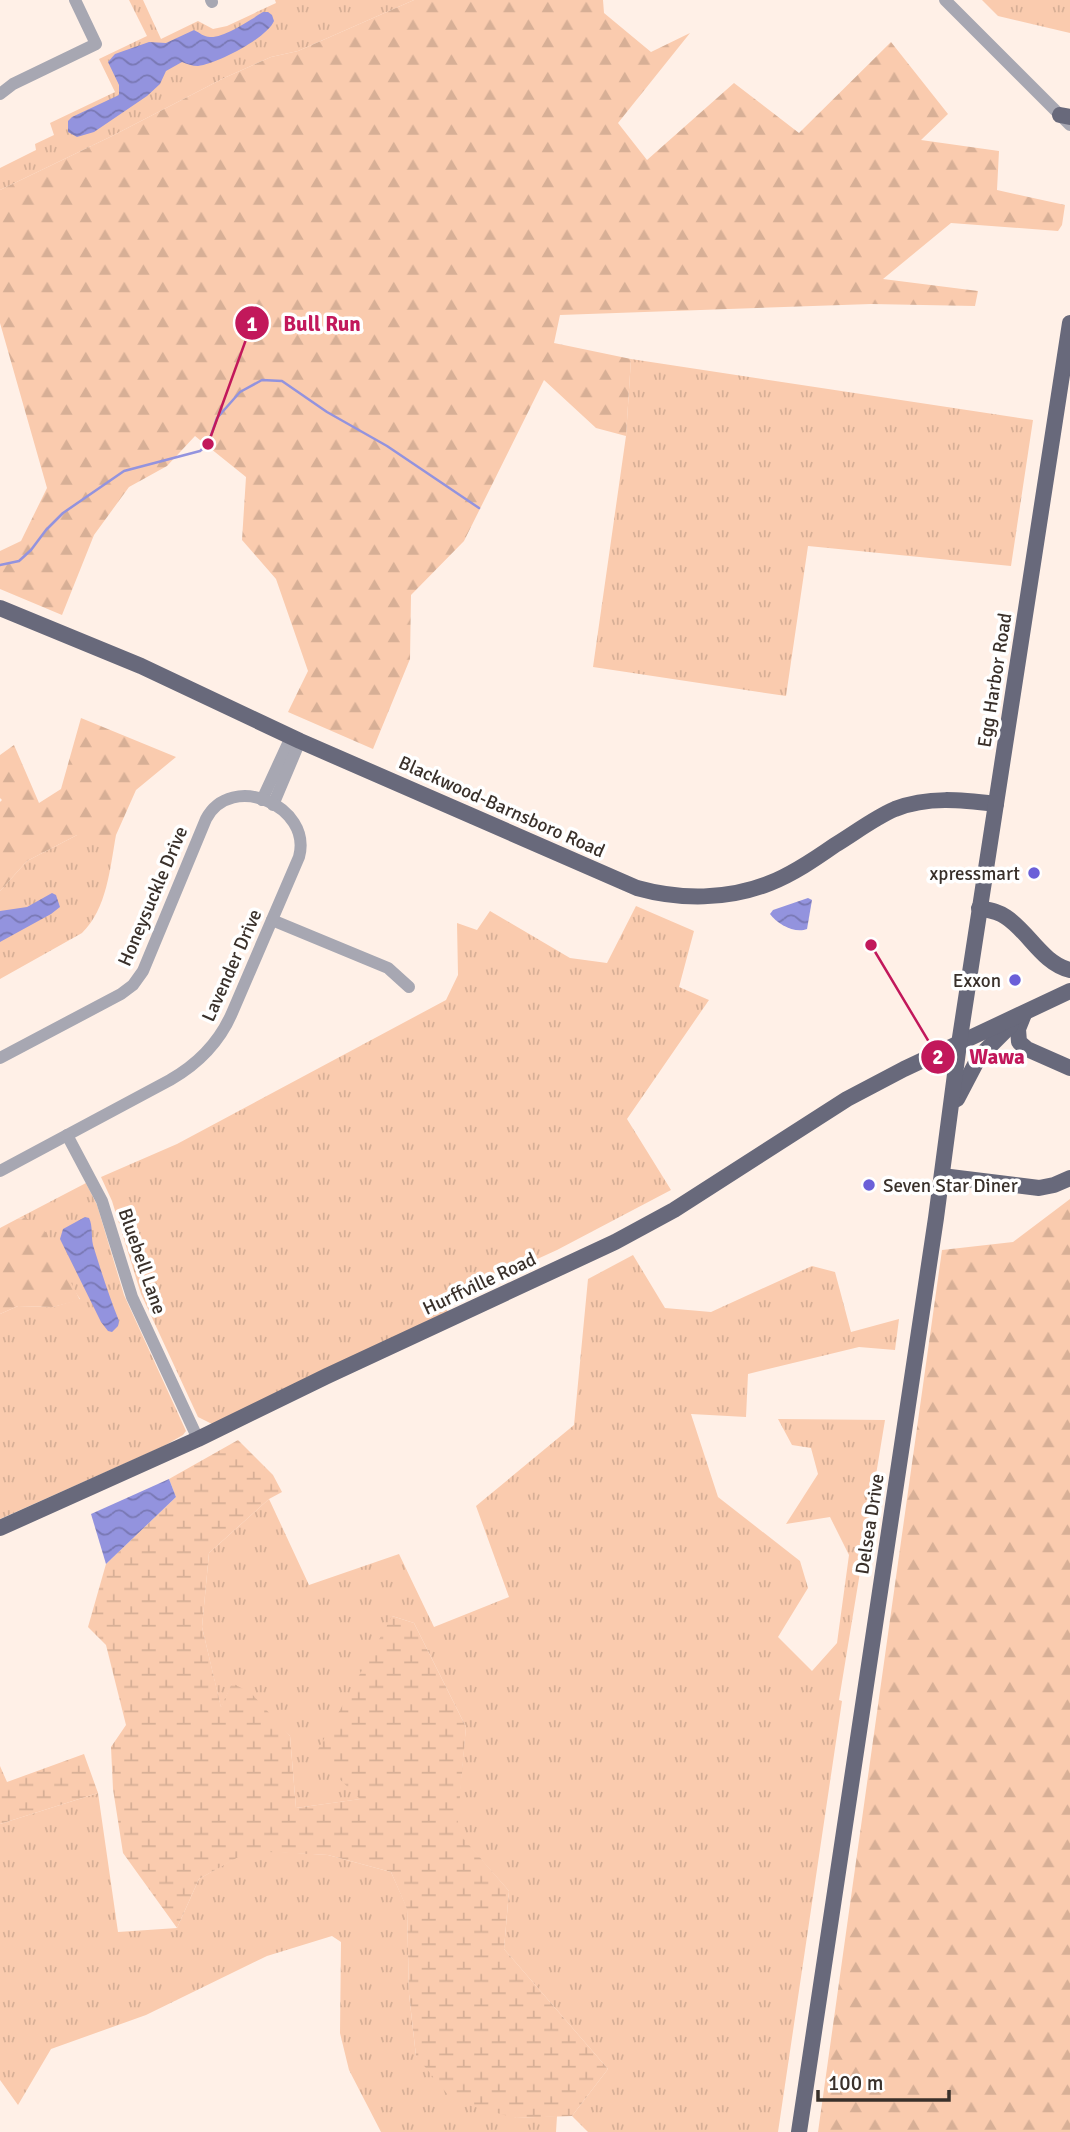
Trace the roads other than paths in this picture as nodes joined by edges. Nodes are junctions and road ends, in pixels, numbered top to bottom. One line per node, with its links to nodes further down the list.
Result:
1 (75, 0): 3 (street)
2 (945, 0): 4 (street)
3 (0, 94)
4 (1067, 119)
5 (1070, 323): 9 (main road, Egg Harbor Road)
6 (0, 608): 7 (main road, Blackwood-Barnsboro Road)
7 (296, 739): 8 (street); 9 (main road, Blackwood-Barnsboro Road)
8 (267, 803): 11 (street, Lavender Drive); 17 (street, Honeysuckle Drive)
9 (996, 804): 10 (main road, Egg Harbor Road)
10 (979, 908): 12 (main road); 16 (main road, Egg Harbor Road)
11 (272, 920): 13 (street); 20 (street, Lavender Drive)
12 (1070, 970)
13 (409, 987)
14 (1070, 991): 15 (main road)
15 (1025, 1012): 16 (main road); 18 (main road); 19 (main road)
16 (959, 1044): 19 (main road, Delsea Drive); 24 (main road, Hurffville Road)
17 (0, 1058)
18 (1070, 1068)
19 (951, 1110): 22 (main road, Delsea Drive)
20 (67, 1135): 21 (street, Lavender Drive); 24 (street, Bluebell Lane)
21 (0, 1170)
22 (942, 1176): 23 (main road); 26 (main road, Delsea Drive)
23 (1070, 1178)
24 (198, 1439): 25 (main road, Hurffville Road)
25 (0, 1528)
26 (799, 2132)

